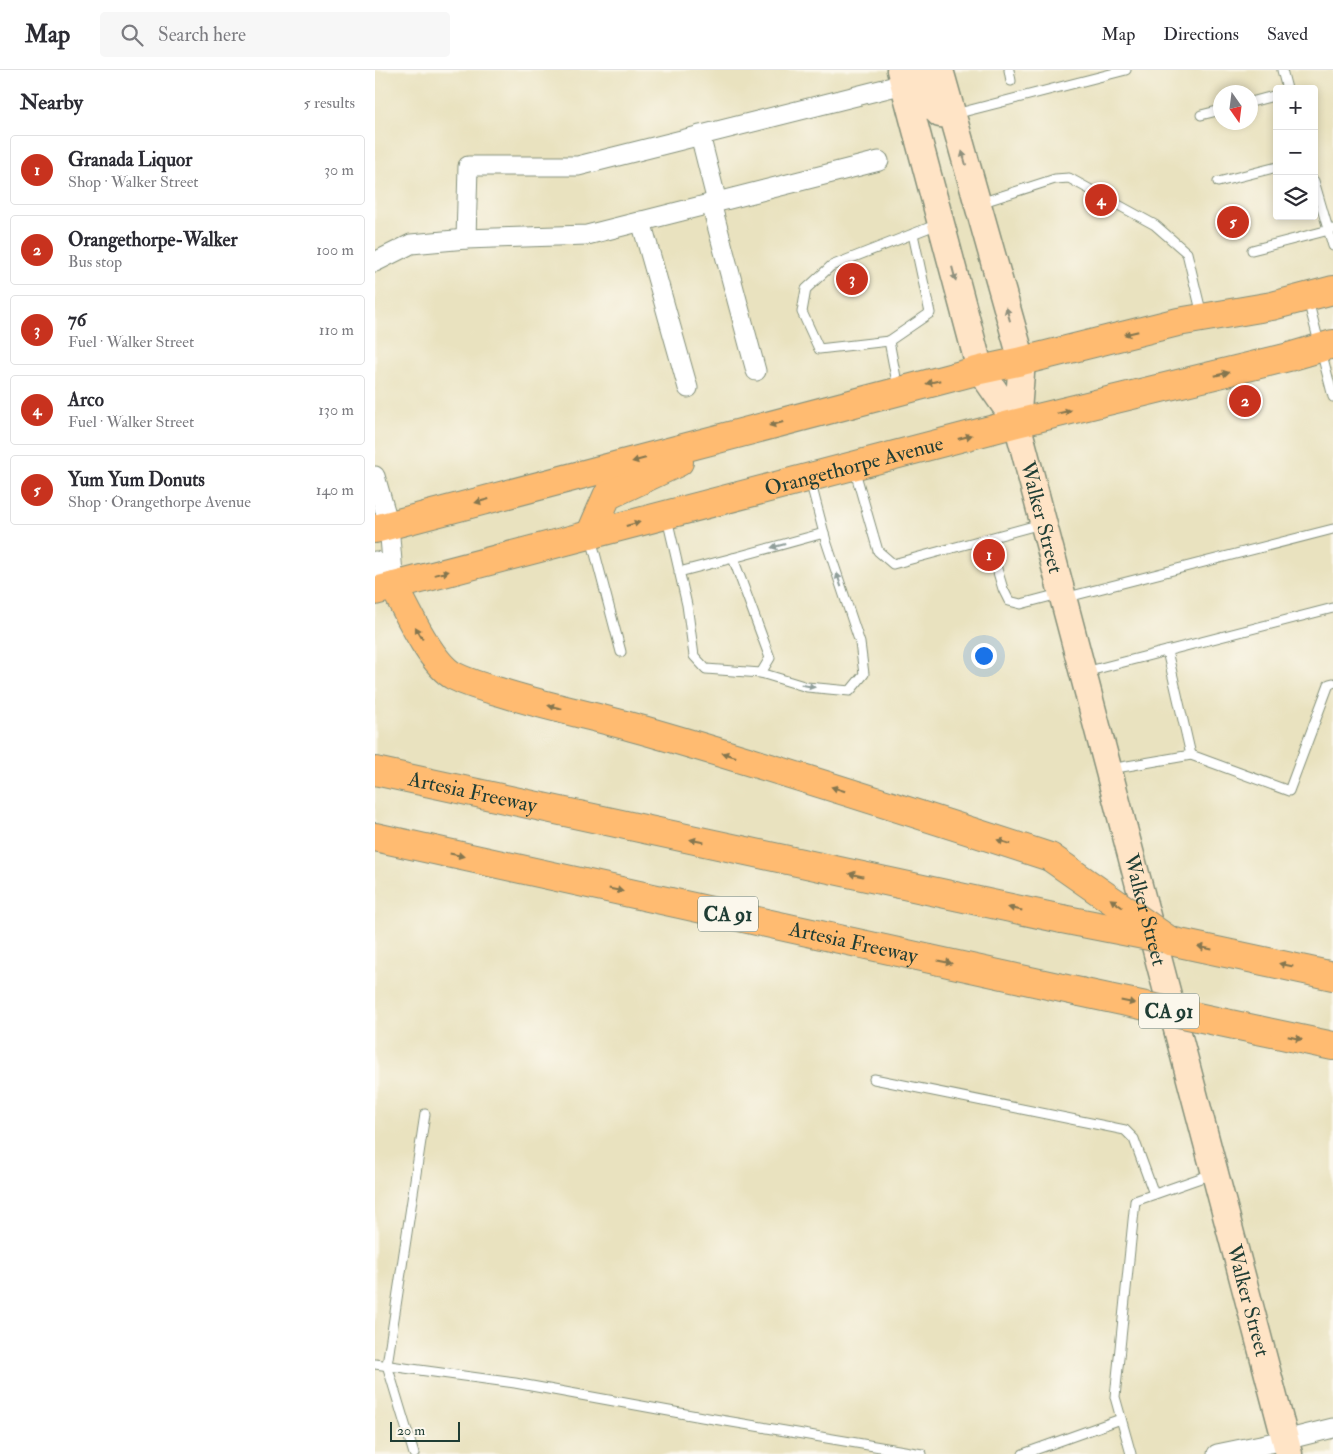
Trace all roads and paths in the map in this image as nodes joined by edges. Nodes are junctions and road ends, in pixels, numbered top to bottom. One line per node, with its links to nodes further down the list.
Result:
1 (940, 70): 11 (main road, Walker Street)
2 (1009, 70): 6 (lane)
3 (1126, 70): 11 (lane)
4 (1282, 70): 7 (lane)
5 (908, 75): 11 (main road); 13 (street); 21 (main road, Walker Street)
6 (1011, 81)
7 (1286, 85)
8 (1273, 95): 9 (lane)
9 (1258, 100)
10 (1213, 112): 12 (lane)
11 (953, 115): 19 (main road, Walker Street, one-way to 11)
12 (1201, 115)
13 (700, 135): 18 (street); 24 (street)
14 (879, 161): 18 (street)
15 (1273, 168): 16 (lane)
16 (1218, 182)
17 (1318, 192): 22 (lane)
18 (714, 202): 20 (street); 34 (street)
19 (977, 204): 29 (lane); 32 (main road, Walker Street, one-way to 19)
20 (641, 221): 24 (street); 35 (street)
21 (941, 223): 23 (lane); 33 (main road, Walker Street, one-way to 33)
22 (1331, 229): 25 (lane); 26 (lane)
23 (913, 234): 30 (lane); 30 (lane)
24 (466, 239): 27 (street)
25 (1333, 246)
26 (1252, 250)
27 (375, 262)
28 (1320, 293): 29 (main road); 31 (lane)
29 (1202, 318): 32 (main road, one-way to 32)
30 (889, 341): 36 (lane)
31 (1327, 346): 37 (lane); 38 (main road, Orangethorpe Avenue, one-way to 31)
32 (1022, 361): 33 (main road); 38 (main road, Walker Street)
33 (980, 370): 36 (main road, one-way to 36); 38 (main road, Walker Street)
34 (756, 371)
35 (688, 388)
36 (898, 390): 39 (main road, one-way to 39)
37 (1333, 397)
38 (1017, 424): 40 (main road, Orangethorpe Avenue, one-way to 38); 44 (main road, Walker Street)
39 (737, 434): 45 (main road, one-way to 45); 48 (main road)
40 (854, 466): 42 (main road, Orangethorpe Avenue); 49 (lane)
41 (375, 476): 45 (street)
42 (809, 478): 43 (main road, Orangethorpe Avenue); 47 (lane)
43 (667, 515): 48 (main road, Orangethorpe Avenue, one-way to 43); 52 (lane)
44 (1043, 524): 49 (lane); 54 (main road, Walker Street)
45 (382, 527): 53 (street)
46 (1333, 529): 54 (lane)
47 (824, 534): 50 (lane, one-way to 50); 59 (lane, one-way to 47)
48 (590, 535): 53 (main road, Orangethorpe Avenue, one-way to 48); 57 (lane)
49 (988, 539): 54 (lane)
50 (733, 558): 52 (lane); 59 (lane)
51 (375, 560): 53 (street)
52 (679, 572): 59 (lane)
53 (385, 588): 67 (main road, one-way to 53, bridge)
54 (1062, 596): 58 (main road, Walker Street)
55 (1333, 608): 56 (lane)
56 (1167, 651): 58 (lane); 61 (lane)
57 (621, 652)
58 (1083, 673): 62 (main road, Walker Street)
59 (761, 674)
60 (1333, 683): 61 (lane)
61 (1191, 755): 62 (lane)
62 (1108, 770): 72 (main road, Walker Street)
63 (375, 771): 67 (main road, Artesia Freeway, one-way to 63, bridge)
64 (375, 837): 65 (main road, Artesia Freeway / CA 91)
65 (420, 847): 66 (main road); 69 (main road, Artesia Freeway / CA 91, one-way to 69, bridge)
66 (375, 850)
67 (1171, 940): 68 (main road, Artesia Freeway, one-way to 67)
68 (1333, 976)
69 (1333, 1046)
70 (874, 1079): 73 (lane)
71 (425, 1114): 75 (lane)
72 (1214, 1173): 73 (lane); 78 (main road, Walker Street)
73 (1154, 1194): 76 (lane)
74 (375, 1364): 75 (lane)
75 (387, 1365): 79 (lane); 80 (lane)
76 (1121, 1419): 81 (lane); 82 (lane)
77 (1333, 1428): 78 (street)
78 (1287, 1447): 83 (street)
79 (414, 1454)
80 (922, 1454)
81 (1023, 1454)
82 (1131, 1454)
83 (1217, 1454)

